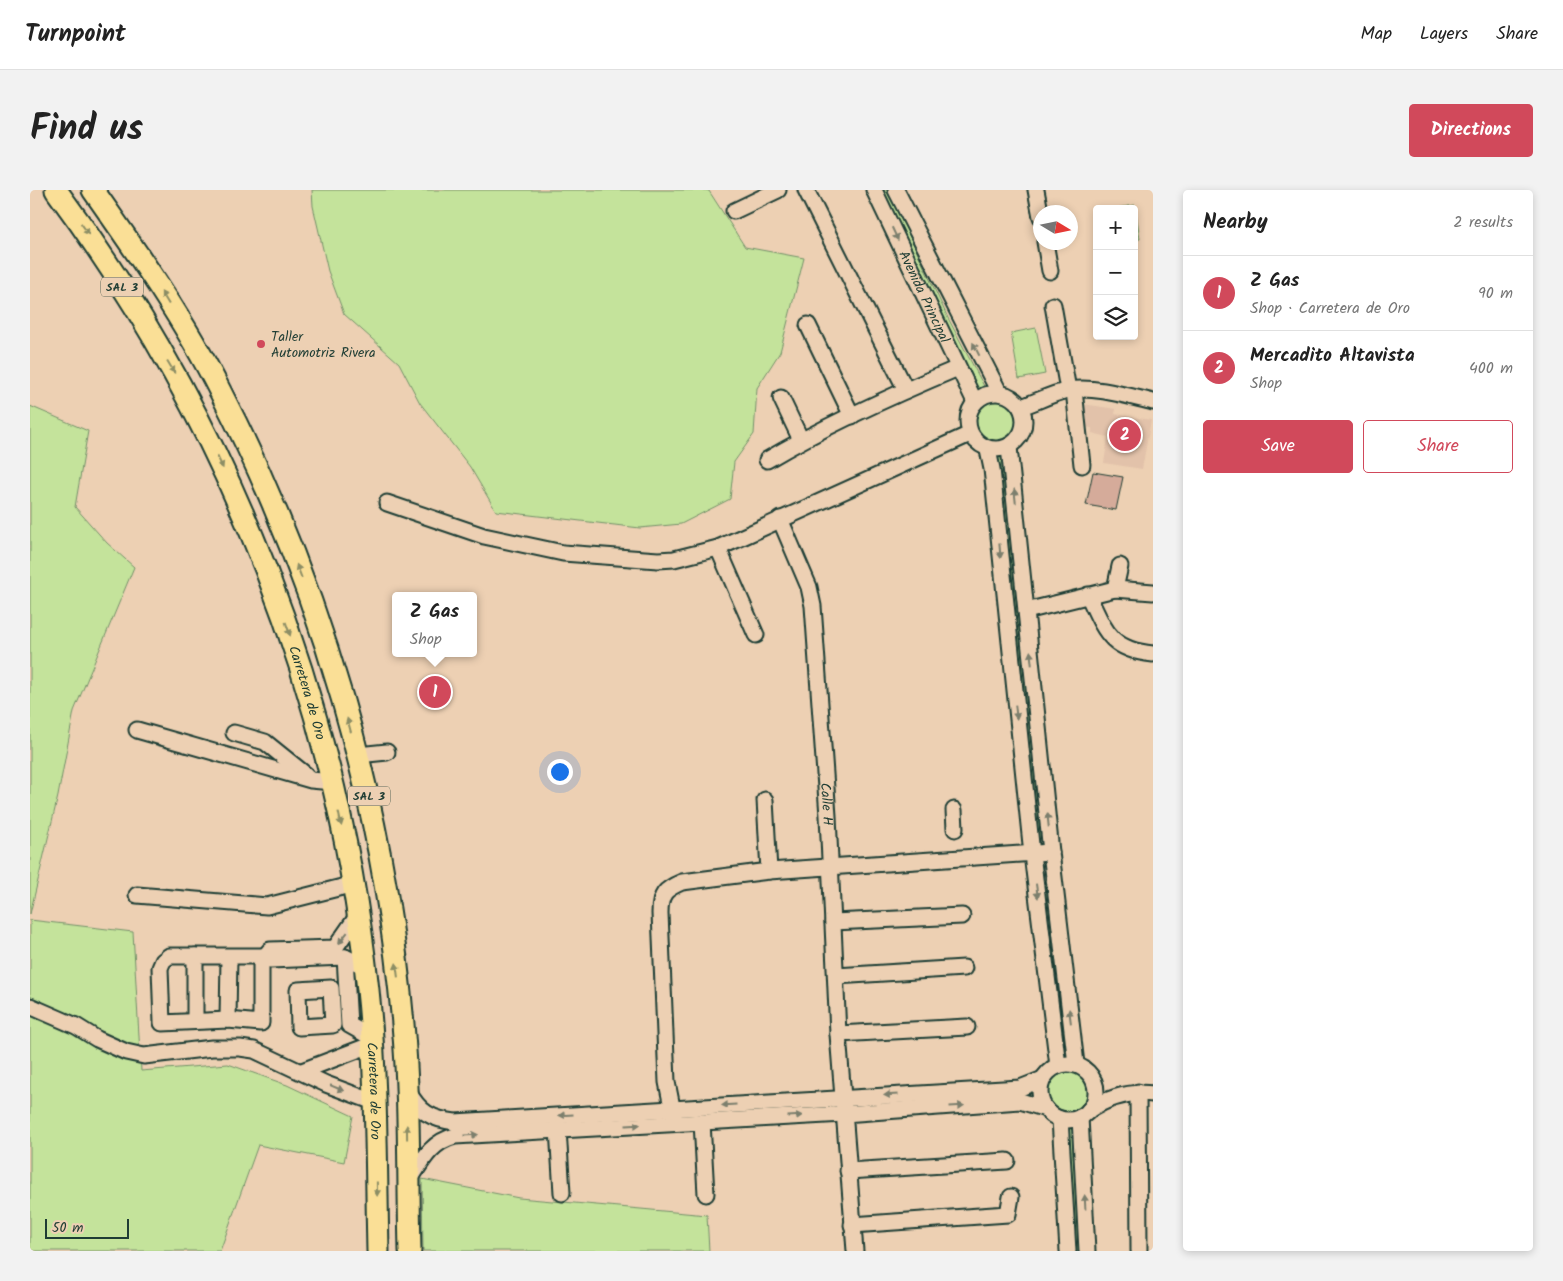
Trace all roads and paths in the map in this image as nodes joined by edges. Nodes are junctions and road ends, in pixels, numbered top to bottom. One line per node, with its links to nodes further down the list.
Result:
1 (56, 190): 16 (highway, Carretera de Oro / SAL 3, one-way to 16)
2 (93, 190): 15 (highway, SAL 3, one-way to 2)
3 (778, 190): 9 (street)
4 (806, 190): 17 (street)
5 (874, 190): 14 (street, Avenida Principal, one-way to 14)
6 (896, 190): 19 (street, Avenida Principal, one-way to 6)
7 (1036, 190): 8 (street)
8 (1038, 205)
9 (734, 211)
10 (1046, 250): 11 (street)
11 (1050, 271)
12 (1053, 305): 18 (street)
13 (808, 326): 24 (street)
14 (958, 368): 17 (street); 21 (street, Avenida Principal)
15 (208, 369): 16 (highway); 25 (highway, SAL 3)
16 (183, 387): 28 (highway, Carretera de Oro / SAL 3)
17 (906, 390): 24 (street)
18 (1071, 390): 22 (street); 23 (street); 32 (street)
19 (998, 392): 21 (street); 23 (street)
20 (781, 398): 27 (street)
21 (975, 402): 26 (street)
22 (1153, 402)
23 (1021, 407): 29 (street)
24 (852, 416): 27 (street)
25 (237, 426): 28 (highway); 46 (highway, SAL 3, one-way to 25)
26 (970, 434): 30 (street); 34 (street)
27 (801, 440): 31 (street)
28 (210, 441): 47 (highway, Carretera de Oro / SAL 3, one-way to 47)
29 (1009, 447): 30 (street); 40 (street, one-way to 29)
30 (988, 450): 52 (street, one-way to 52)
31 (767, 460)
32 (1082, 465)
33 (387, 503): 35 (street)
34 (780, 519): 35 (street); 53 (street, Calle H)
35 (718, 548): 41 (street)
36 (1120, 566): 37 (street)
37 (1115, 590): 38 (street); 39 (street)
38 (1153, 592)
39 (1088, 595): 40 (street); 42 (street)
40 (1026, 611): 51 (street, one-way to 40)
41 (756, 635)
42 (1153, 654)
43 (137, 730): 47 (street)
44 (234, 733): 47 (street)
45 (387, 752): 46 (street)
46 (358, 755): 83 (highway, SAL 3, one-way to 46)
47 (321, 781): 55 (highway, Carretera de Oro / SAL 3, one-way to 55)
48 (765, 800): 54 (street)
49 (954, 810): 50 (street)
50 (955, 829)
51 (1051, 852): 52 (street); 78 (street, one-way to 51)
52 (1032, 854): 53 (street); 79 (street, one-way to 79)
53 (831, 868): 54 (street); 59 (street, Calle H)
54 (769, 871): 90 (street)
55 (354, 884): 56 (street); 57 (highway, Carretera de Oro / SAL 3)
56 (137, 895)
57 (358, 915): 61 (street, one-way to 61); 64 (highway, Carretera de Oro / SAL 3)
58 (962, 916): 59 (street)
59 (833, 922): 66 (street, Calle H)
60 (195, 956): 62 (street); 71 (street); 71 (street)
61 (267, 956): 62 (street); 63 (street); 72 (street)
62 (229, 957): 72 (street)
63 (345, 957): 64 (street); 68 (street)
64 (365, 967): 69 (highway, Carretera de Oro / SAL 3)
65 (964, 968): 66 (street)
66 (836, 976): 76 (street, Calle H)
67 (330, 988): 68 (street); 73 (street); 73 (street)
68 (347, 988): 69 (street); 74 (street)
69 (368, 990): 77 (highway, Carretera de Oro / SAL 3)
70 (30, 1006): 80 (street)
71 (195, 1020): 72 (street)
72 (228, 1020)
73 (332, 1025): 74 (street)
74 (349, 1025): 77 (street)
75 (967, 1027): 76 (street)
76 (838, 1034): 85 (street, Calle H)
77 (372, 1041): 80 (street); 86 (highway, Carretera de Oro / SAL 3)
78 (1076, 1064): 79 (street); 82 (street)
79 (1058, 1066): 81 (street)
80 (302, 1071): 86 (street, one-way to 86)
81 (1042, 1079): 85 (street, one-way to 85); 87 (street)
82 (1092, 1079): 84 (street); 88 (street)
83 (406, 1087): 90 (street, one-way to 83); 96 (highway, SAL 3, one-way to 83)
84 (1138, 1094): 88 (street); 106 (street)
85 (842, 1097): 89 (street, Calle H); 90 (street, one-way to 90)
86 (374, 1102): 101 (highway, Carretera de Oro / SAL 3, one-way to 101)
87 (1046, 1109): 89 (street, one-way to 87); 91 (street)
88 (1085, 1113): 91 (street); 105 (street, one-way to 88)
89 (844, 1114): 92 (street, one-way to 89); 95 (street, Calle H)
90 (674, 1116): 92 (street); 93 (street, one-way to 90)
91 (1060, 1119): 104 (street)
92 (702, 1122): 98 (street)
93 (558, 1129): 96 (street, one-way to 93); 97 (street)
94 (1007, 1161): 95 (street)
95 (848, 1171): 100 (street, Calle H)
96 (408, 1182): 102 (highway, SAL 3)
97 (562, 1193)
98 (706, 1194)
99 (1011, 1197): 100 (street)
100 (852, 1225): 103 (street, Calle H)
101 (378, 1251)
102 (410, 1251)
103 (855, 1251)
104 (1068, 1251)
105 (1088, 1251)
106 (1139, 1251)

